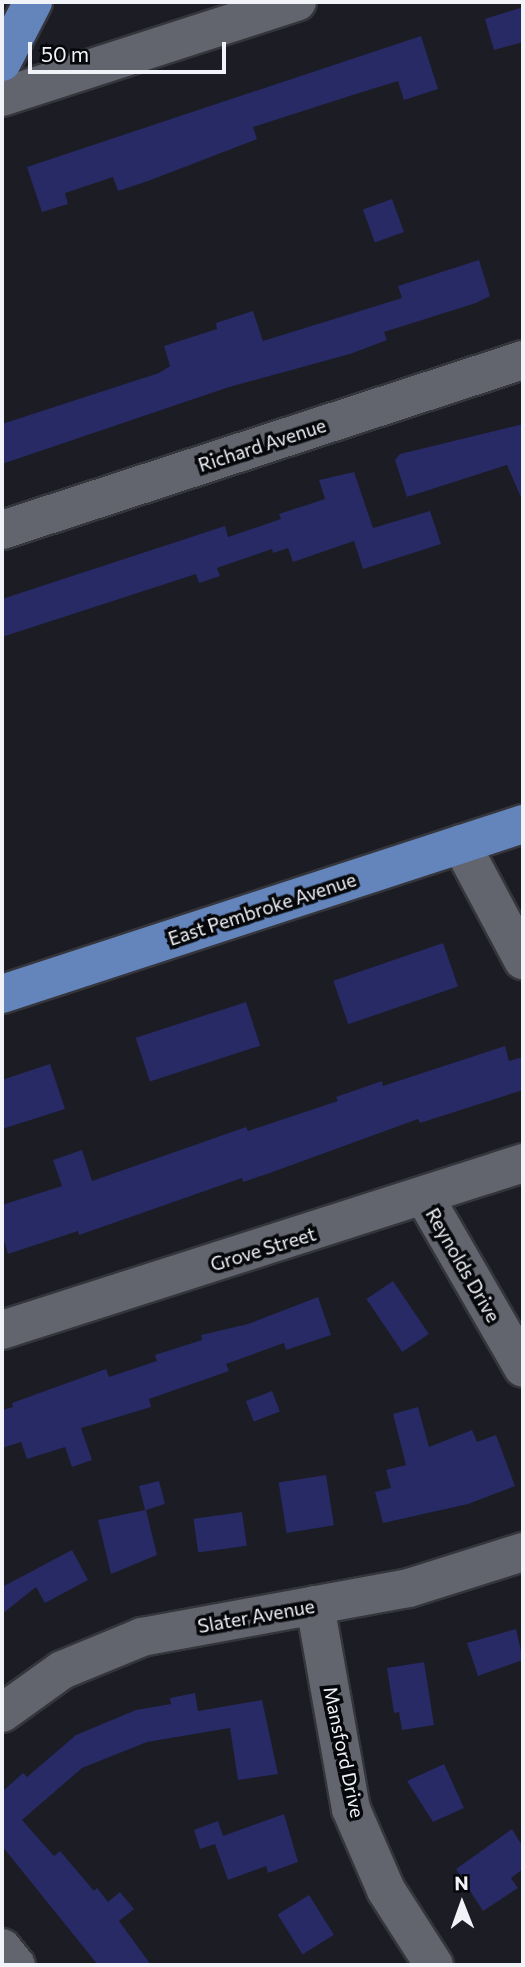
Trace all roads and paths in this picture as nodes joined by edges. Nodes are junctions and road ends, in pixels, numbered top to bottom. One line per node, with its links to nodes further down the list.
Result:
1 (33, 2): 3 (main road)
2 (297, 2): 4 (street)
3 (2, 62)
4 (2, 97)
5 (523, 359): 6 (street, Richard Avenue)
6 (2, 530)
7 (523, 824): 8 (main road, East Pembroke Avenue)
8 (461, 845): 9 (street); 10 (main road, East Pembroke Avenue)
9 (523, 960)
10 (2, 994)
11 (523, 1163): 12 (street, Grove Street)
12 (425, 1198): 13 (street, Grove Street); 14 (street, Reynolds Drive)
13 (2, 1330)
14 (523, 1368)
15 (523, 1552): 16 (street, Slater Avenue)
16 (315, 1605): 17 (street, Slater Avenue); 20 (street, Mansford Drive)
17 (2, 1713)
18 (2, 1948): 19 (street)
19 (16, 1965)
20 (434, 1965)

